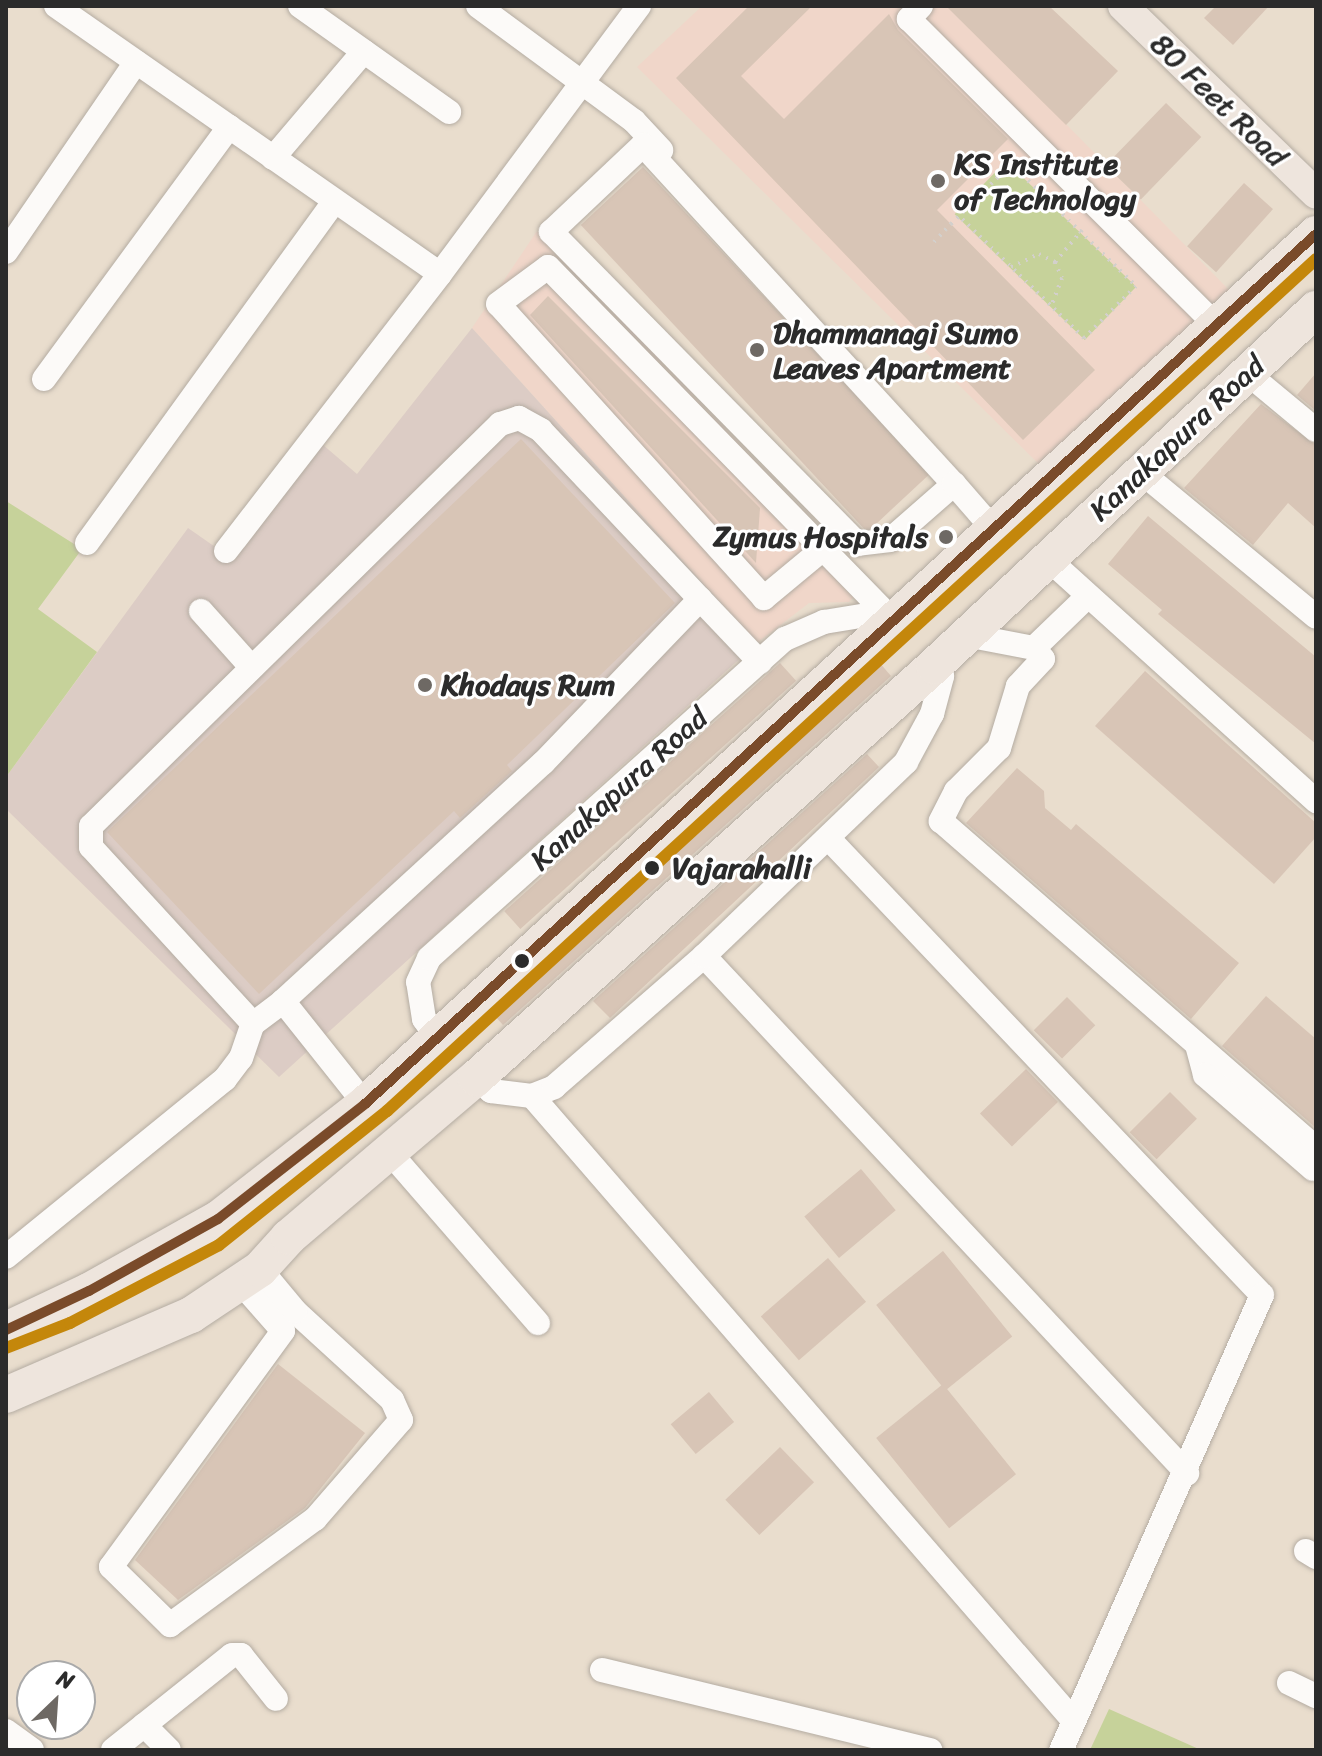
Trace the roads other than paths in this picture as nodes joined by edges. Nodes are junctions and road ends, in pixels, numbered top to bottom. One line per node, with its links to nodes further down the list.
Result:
1 (56, 6): 9 (street)
2 (300, 6): 8 (street)
3 (478, 6): 10 (street)
4 (639, 6): 10 (street)
5 (921, 6): 21 (street)
6 (1123, 6): 15 (main road, 80 Feet Road)
7 (1146, 6): 14 (main road, 80 Feet Road)
8 (364, 51): 11 (street); 13 (street)
9 (136, 62): 12 (street); 18 (street)
10 (580, 81): 19 (street); 27 (street)
11 (449, 112)
12 (229, 127): 13 (street); 23 (street)
13 (273, 158): 16 (street)
14 (1316, 171)
15 (1316, 194)
16 (335, 201): 19 (street); 28 (street)
17 (1316, 234): 21 (highway, Kanakapura Road)
18 (6, 252)
19 (440, 274): 30 (street)
20 (1316, 309): 22 (highway, Kanakapura Road)
21 (1216, 325): 27 (highway, Kanakapura Road)
22 (1247, 373): 24 (street); 25 (highway, Kanakapura Road)
23 (44, 379)
24 (1316, 430)
25 (1141, 472): 31 (highway, Kanakapura Road); 36 (street)
26 (954, 484): 26 (street); 27 (street)
27 (1000, 527): 35 (highway, Kanakapura Road)
28 (87, 543)
29 (823, 549): 29 (street); 35 (street)
30 (226, 551)
31 (1047, 558): 32 (street); 37 (highway, Kanakapura Road)
32 (1087, 597): 38 (street); 42 (street)
33 (700, 599): 39 (street); 41 (street); 45 (street)
34 (201, 611): 41 (street)
35 (891, 615): 39 (street, Kanakapura Road); 47 (highway, Kanakapura Road)
36 (1316, 617)
37 (966, 635): 38 (street); 40 (highway, Kanakapura Road)
38 (1034, 648): 52 (street)
39 (760, 662): 47 (street, Kanakapura Road)
40 (934, 666): 43 (street); 48 (highway, Kanakapura Road)
41 (252, 668): 46 (street)
42 (1316, 801)
43 (830, 840): 44 (street); 58 (street)
44 (704, 956): 49 (street); 58 (street)
45 (283, 1001): 46 (street); 50 (street)
46 (253, 1024): 53 (street)
47 (430, 1045): 48 (highway); 50 (highway, Kanakapura Road)
48 (469, 1085): 49 (street); 51 (highway, Kanakapura Road)
49 (532, 1096): 63 (street)
50 (365, 1104): 56 (highway, Kanakapura Road)
51 (391, 1154): 54 (highway, Kanakapura Road); 55 (street)
52 (1314, 1158)
53 (6, 1257)
54 (250, 1276): 54 (street); 57 (highway, Kanakapura Road)
55 (538, 1323)
56 (6, 1330)
57 (6, 1395)
58 (1187, 1473): 63 (street)
59 (602, 1670): 69 (street)
60 (1289, 1683): 61 (street)
61 (1316, 1696)
62 (276, 1699): 64 (street)
63 (1073, 1720): 70 (street)
64 (144, 1725): 67 (street); 68 (street)
65 (6, 1731): 66 (street)
66 (32, 1750)
67 (113, 1750)
68 (169, 1750)
69 (930, 1750)
70 (1061, 1750)

